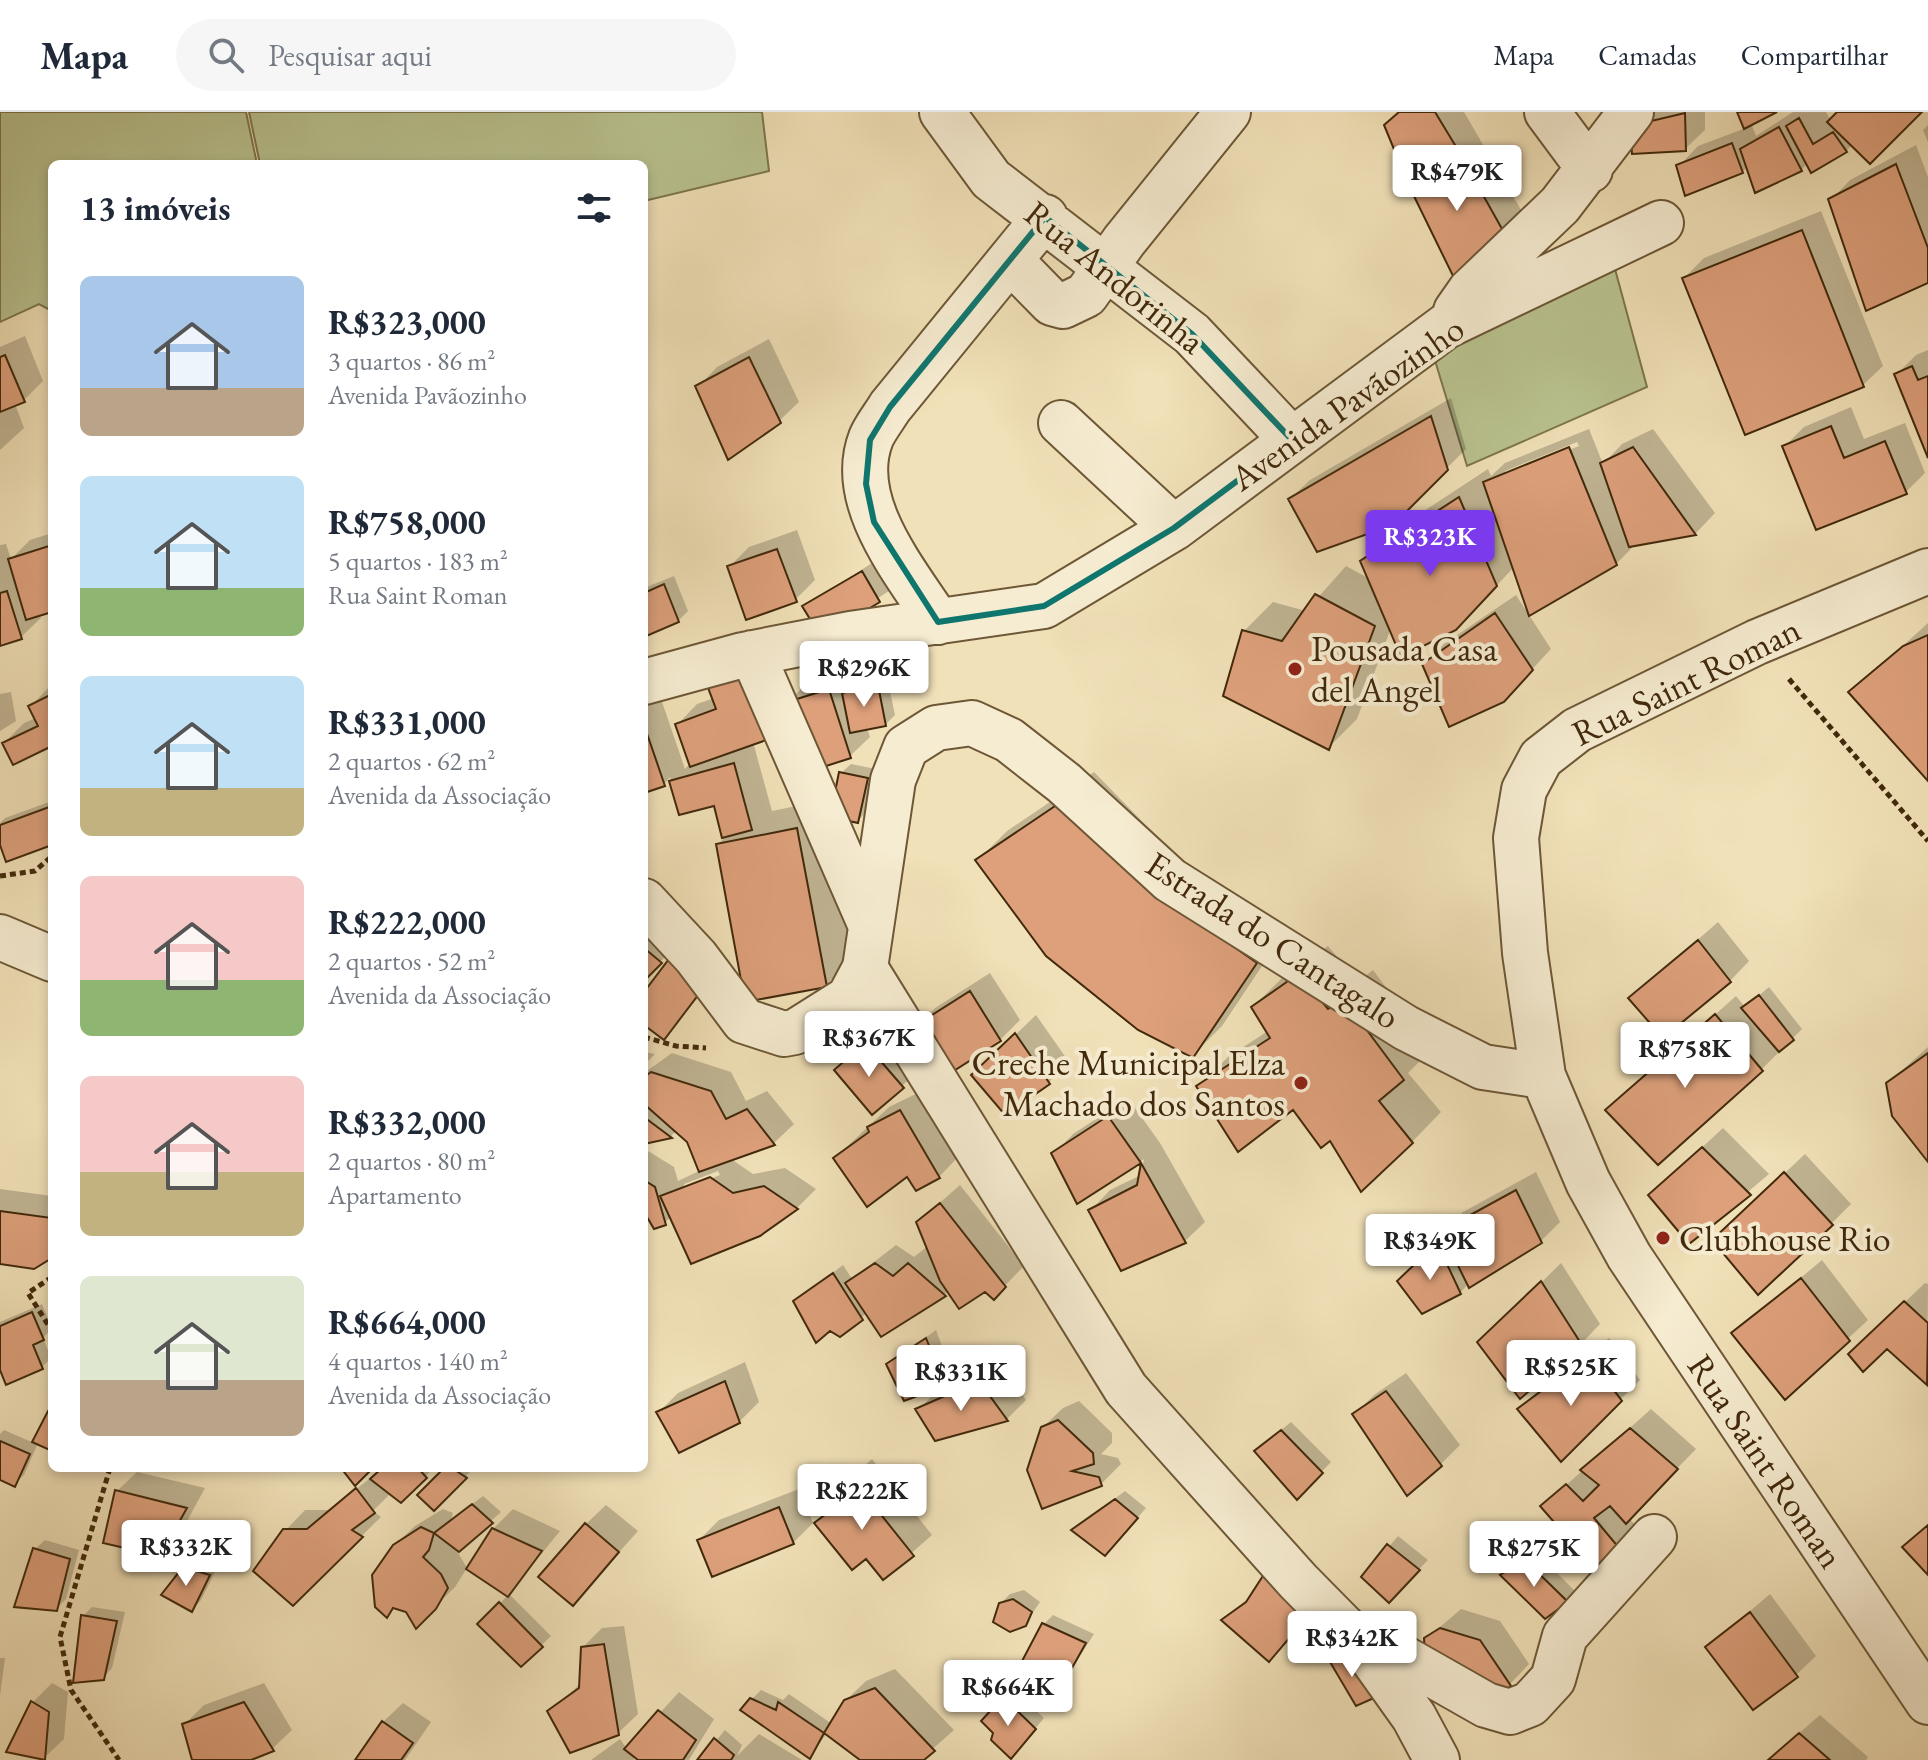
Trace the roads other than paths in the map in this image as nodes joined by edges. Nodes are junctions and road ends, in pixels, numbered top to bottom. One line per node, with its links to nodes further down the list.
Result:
1 (942, 112): 6 (street, Rua Andorinha)
2 (1228, 112): 9 (street)
3 (1547, 112): 5 (street)
4 (1631, 112): 5 (street)
5 (1590, 170): 10 (street)
6 (1045, 217): 8 (street); 9 (street, Rua Andorinha)
7 (1661, 223): 10 (street, Avenida Pavãozinho)
8 (1010, 260): 9 (street); 15 (street)
9 (1106, 265): 12 (street, Rua Andorinha)
10 (1446, 326): 12 (street, Avenida Pavãozinho)
11 (1061, 423): 13 (street)
12 (1292, 440): 13 (street, Avenida Pavãozinho)
13 (1174, 528): 15 (street, Avenida Pavãozinho)
14 (1928, 571): 22 (street, Rua Saint Roman)
15 (938, 622): 16 (street)
16 (752, 653): 17 (street); 20 (street)
17 (648, 681)
18 (648, 905): 20 (street, Estrada do Cantagalo)
19 (0, 937): 21 (street)
20 (868, 947): 22 (street, Estrada do Cantagalo); 24 (street)
21 (48, 957)
22 (1543, 1076): 25 (street, Rua Saint Roman)
23 (1654, 1537): 24 (street)
24 (1367, 1651): 26 (street)
25 (1928, 1702)
26 (1437, 1760)

